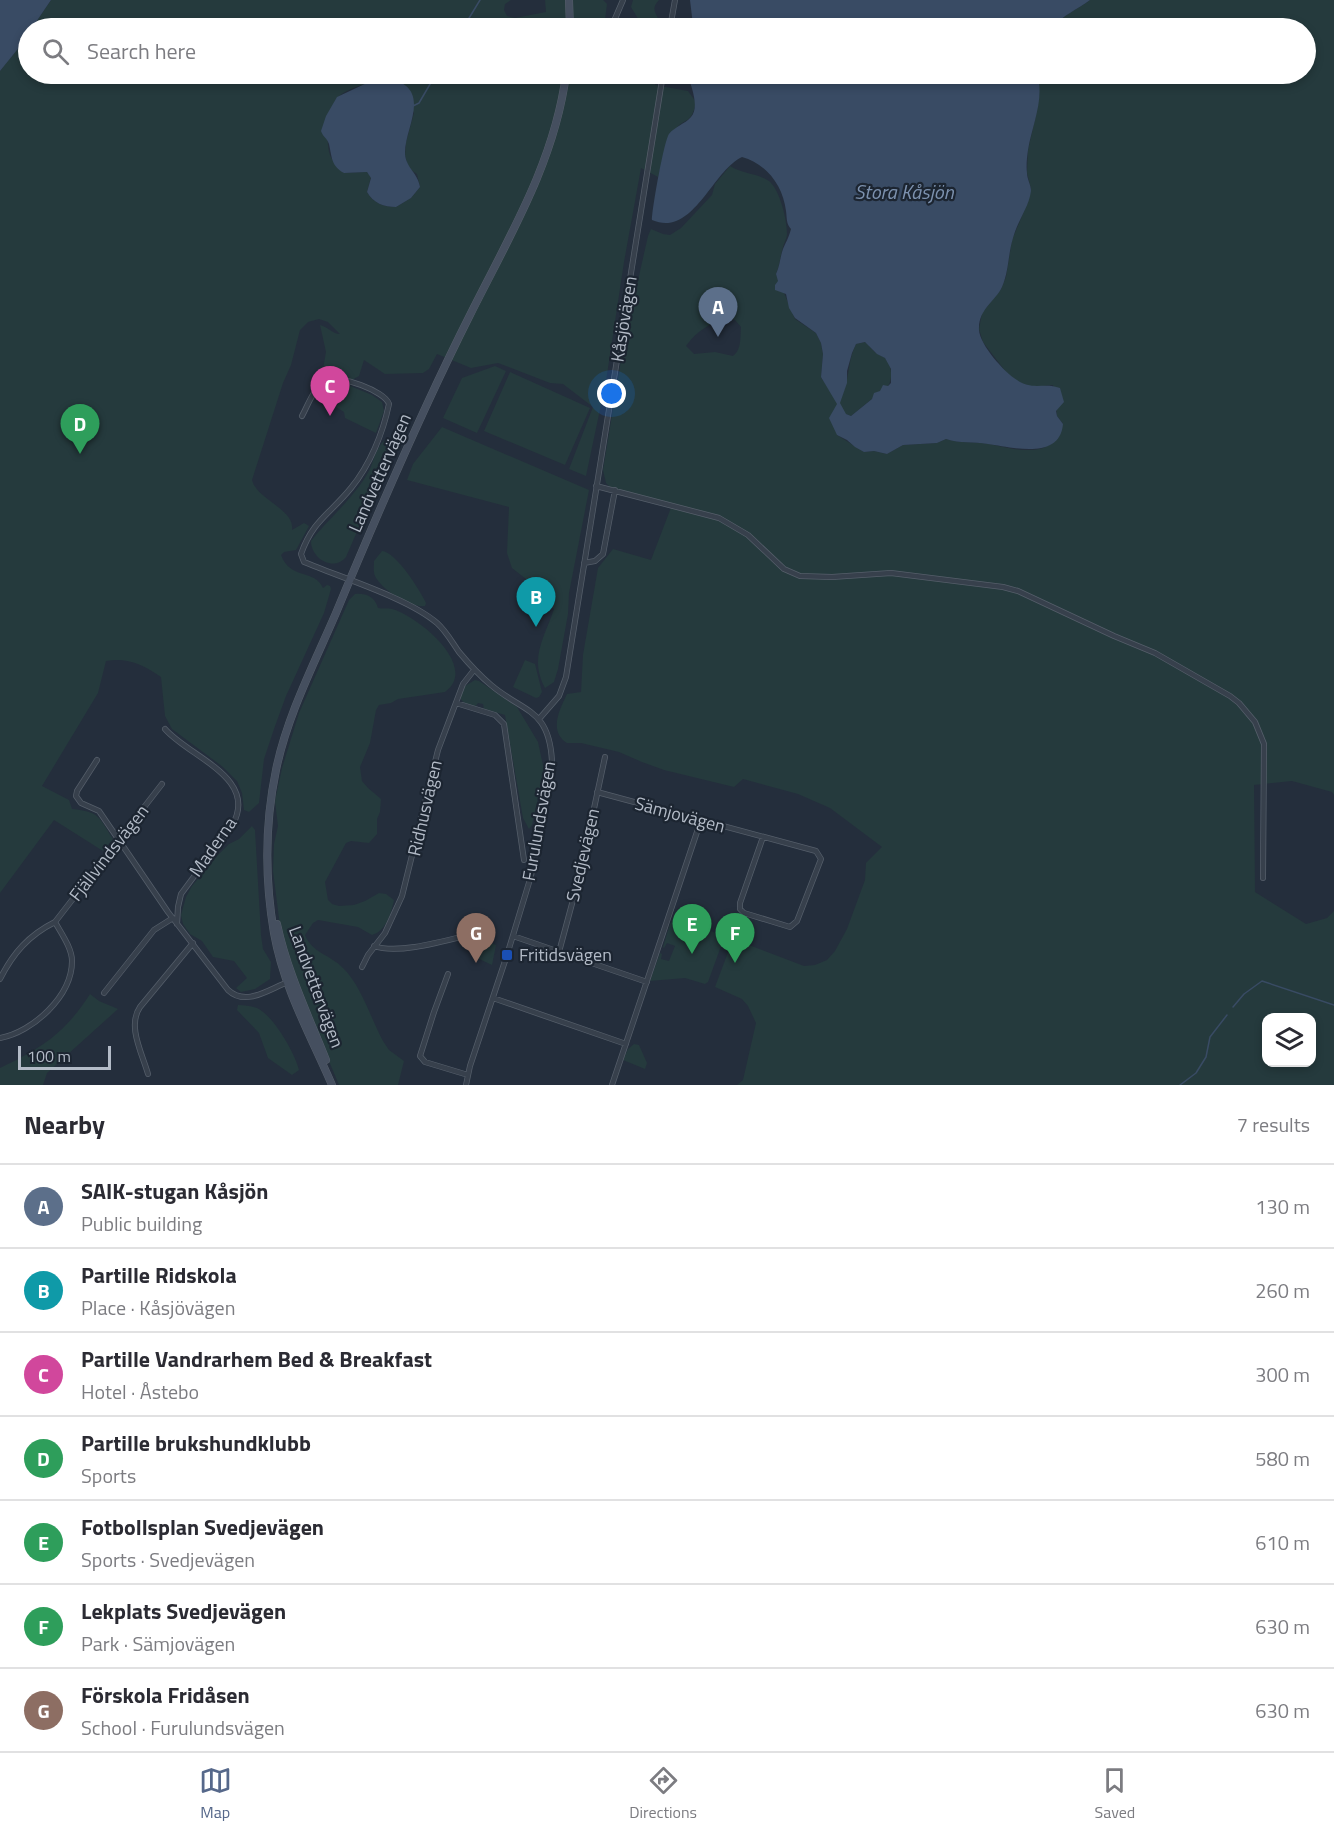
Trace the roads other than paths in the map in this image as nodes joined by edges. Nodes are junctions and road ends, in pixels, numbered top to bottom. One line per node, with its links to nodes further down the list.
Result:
1 (569, 0): 4 (street)
2 (623, 0): 5 (street)
3 (675, 0): 6 (street)
4 (570, 18)
5 (615, 18)
6 (672, 18)
7 (564, 84): 13 (street, Landvettervägen)
8 (661, 84): 10 (street, Kåsjövägen)
9 (302, 416): 13 (street, Furulundsvägen)
10 (597, 486): 11 (street); 12 (street, Kåsjövägen)
11 (615, 490): 12 (street); 26 (street)
12 (584, 564): 16 (street, Kåsjövägen)
13 (349, 581): 14 (street, Furulundsvägen); 38 (street, Landvettervägen)
14 (474, 670): 15 (street, Ridhusvägen); 16 (street, Furulundsvägen)
15 (456, 703): 25 (street); 33 (street, Ridhusvägen)
16 (539, 719): 31 (street, Furulundsvägen)
17 (165, 729): 29 (street, Maderna)
18 (605, 757): 21 (street, Svedjevägen)
19 (97, 760): 24 (street)
20 (162, 784): 24 (street, Fjällvindsvägen)
21 (597, 792): 22 (street, Sämjovägen); 34 (street, Svedjevägen)
22 (701, 820): 23 (street, Sämjovägen); 39 (street)
23 (763, 837): 23 (street, Sämjovägen)
24 (118, 839): 27 (street); 28 (street, Fjällvindsvägen)
25 (524, 860)
26 (1263, 878)
27 (173, 918): 29 (street); 40 (street)
28 (55, 922): 37 (street, Fjällvindsvägen); 42 (street)
29 (177, 924): 32 (street)
30 (485, 931): 33 (street)
31 (513, 936): 34 (street); 41 (street, Furulundsvägen)
32 (193, 944): 38 (street); 44 (street)
33 (374, 946): 35 (street, Ridhusvägen)
34 (559, 952): 39 (street)
35 (362, 967)
36 (448, 974): 45 (street)
37 (0, 979)
38 (290, 982): 46 (street, Landvettervägen)
39 (647, 982): 43 (street)
40 (104, 993)
41 (493, 998): 43 (street); 45 (street, Furulundsvägen)
42 (0, 1038)
43 (626, 1044): 48 (street)
44 (148, 1074)
45 (468, 1075): 47 (street, Furulundsvägen)
46 (334, 1085)
47 (466, 1085)
48 (612, 1085)

